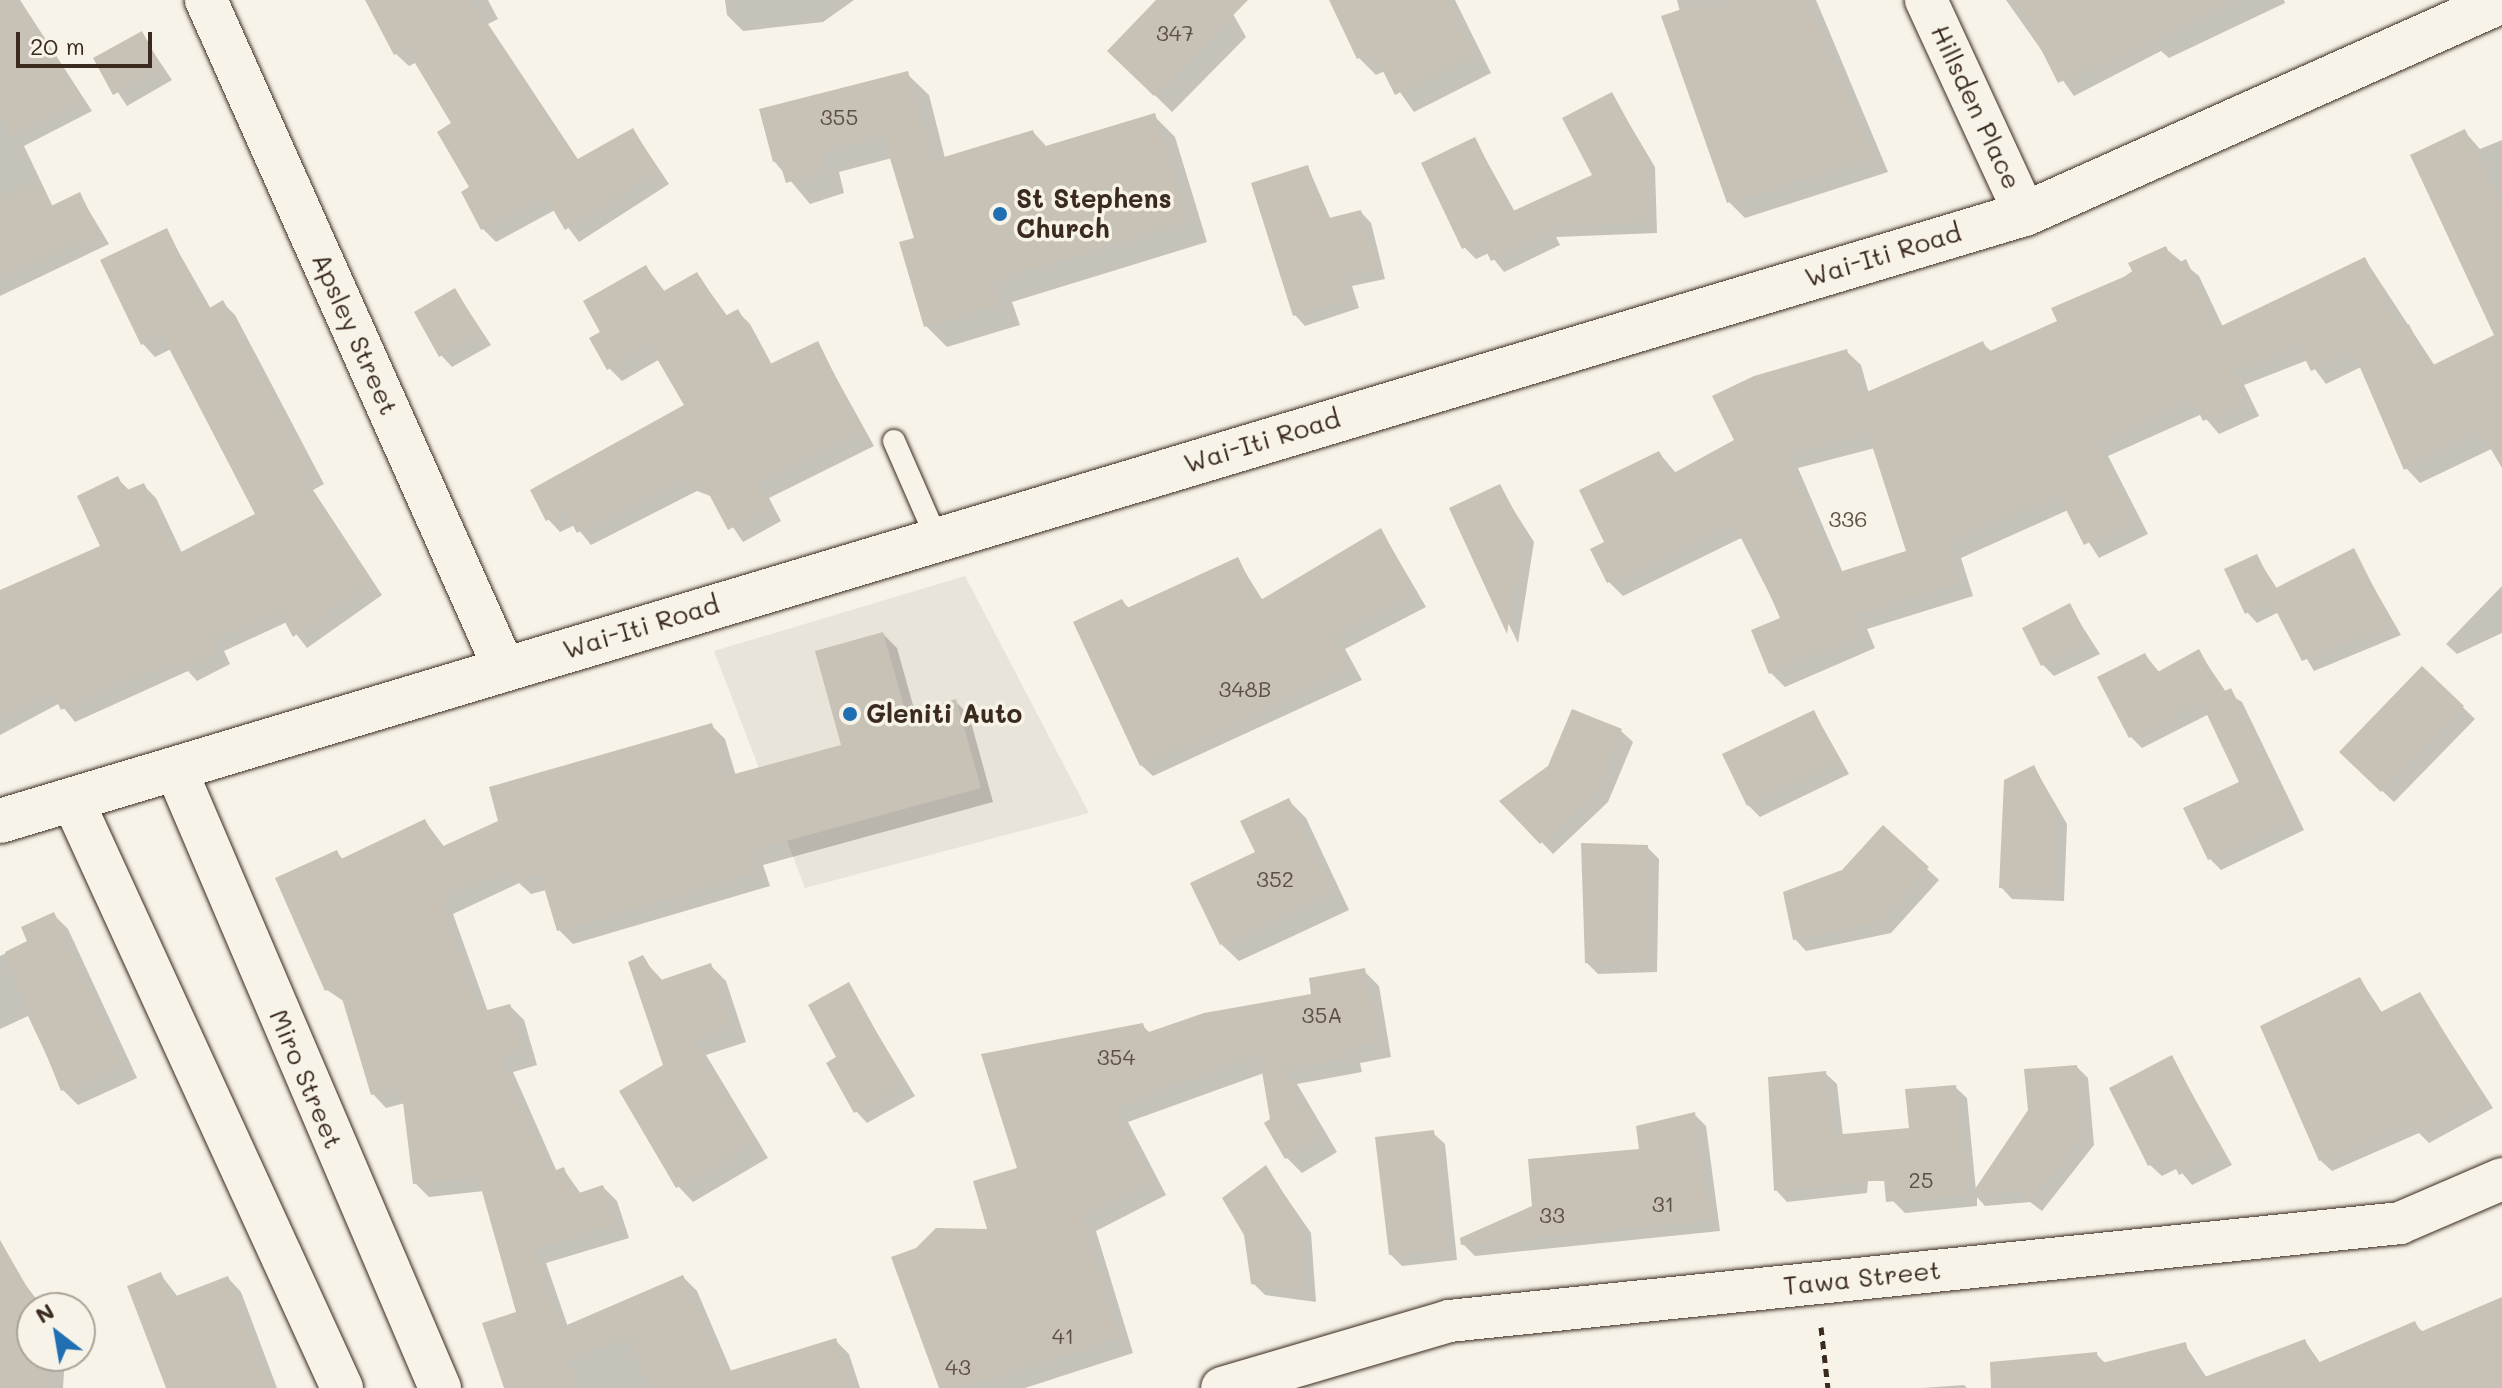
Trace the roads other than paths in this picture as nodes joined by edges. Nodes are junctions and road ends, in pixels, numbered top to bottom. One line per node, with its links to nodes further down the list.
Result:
1 (206, 0): 7 (street, Apsley Street)
2 (1926, 0): 4 (street, Hillsden Place)
3 (2502, 1): 4 (street, Wai-Iti Road)
4 (2025, 214): 6 (street, Wai-Iti Road)
5 (894, 441): 6 (lane)
6 (937, 539): 7 (street, Wai-Iti Road)
7 (504, 668): 8 (street, Wai-Iti Road)
8 (176, 770): 9 (street, Wai-Iti Road); 13 (street, Miro Street)
9 (72, 799): 10 (street, Wai-Iti Road); 12 (street)
10 (0, 821)
11 (2502, 1179): 14 (street, Tawa Street)
12 (342, 1388)
13 (440, 1388)
14 (1222, 1388)

